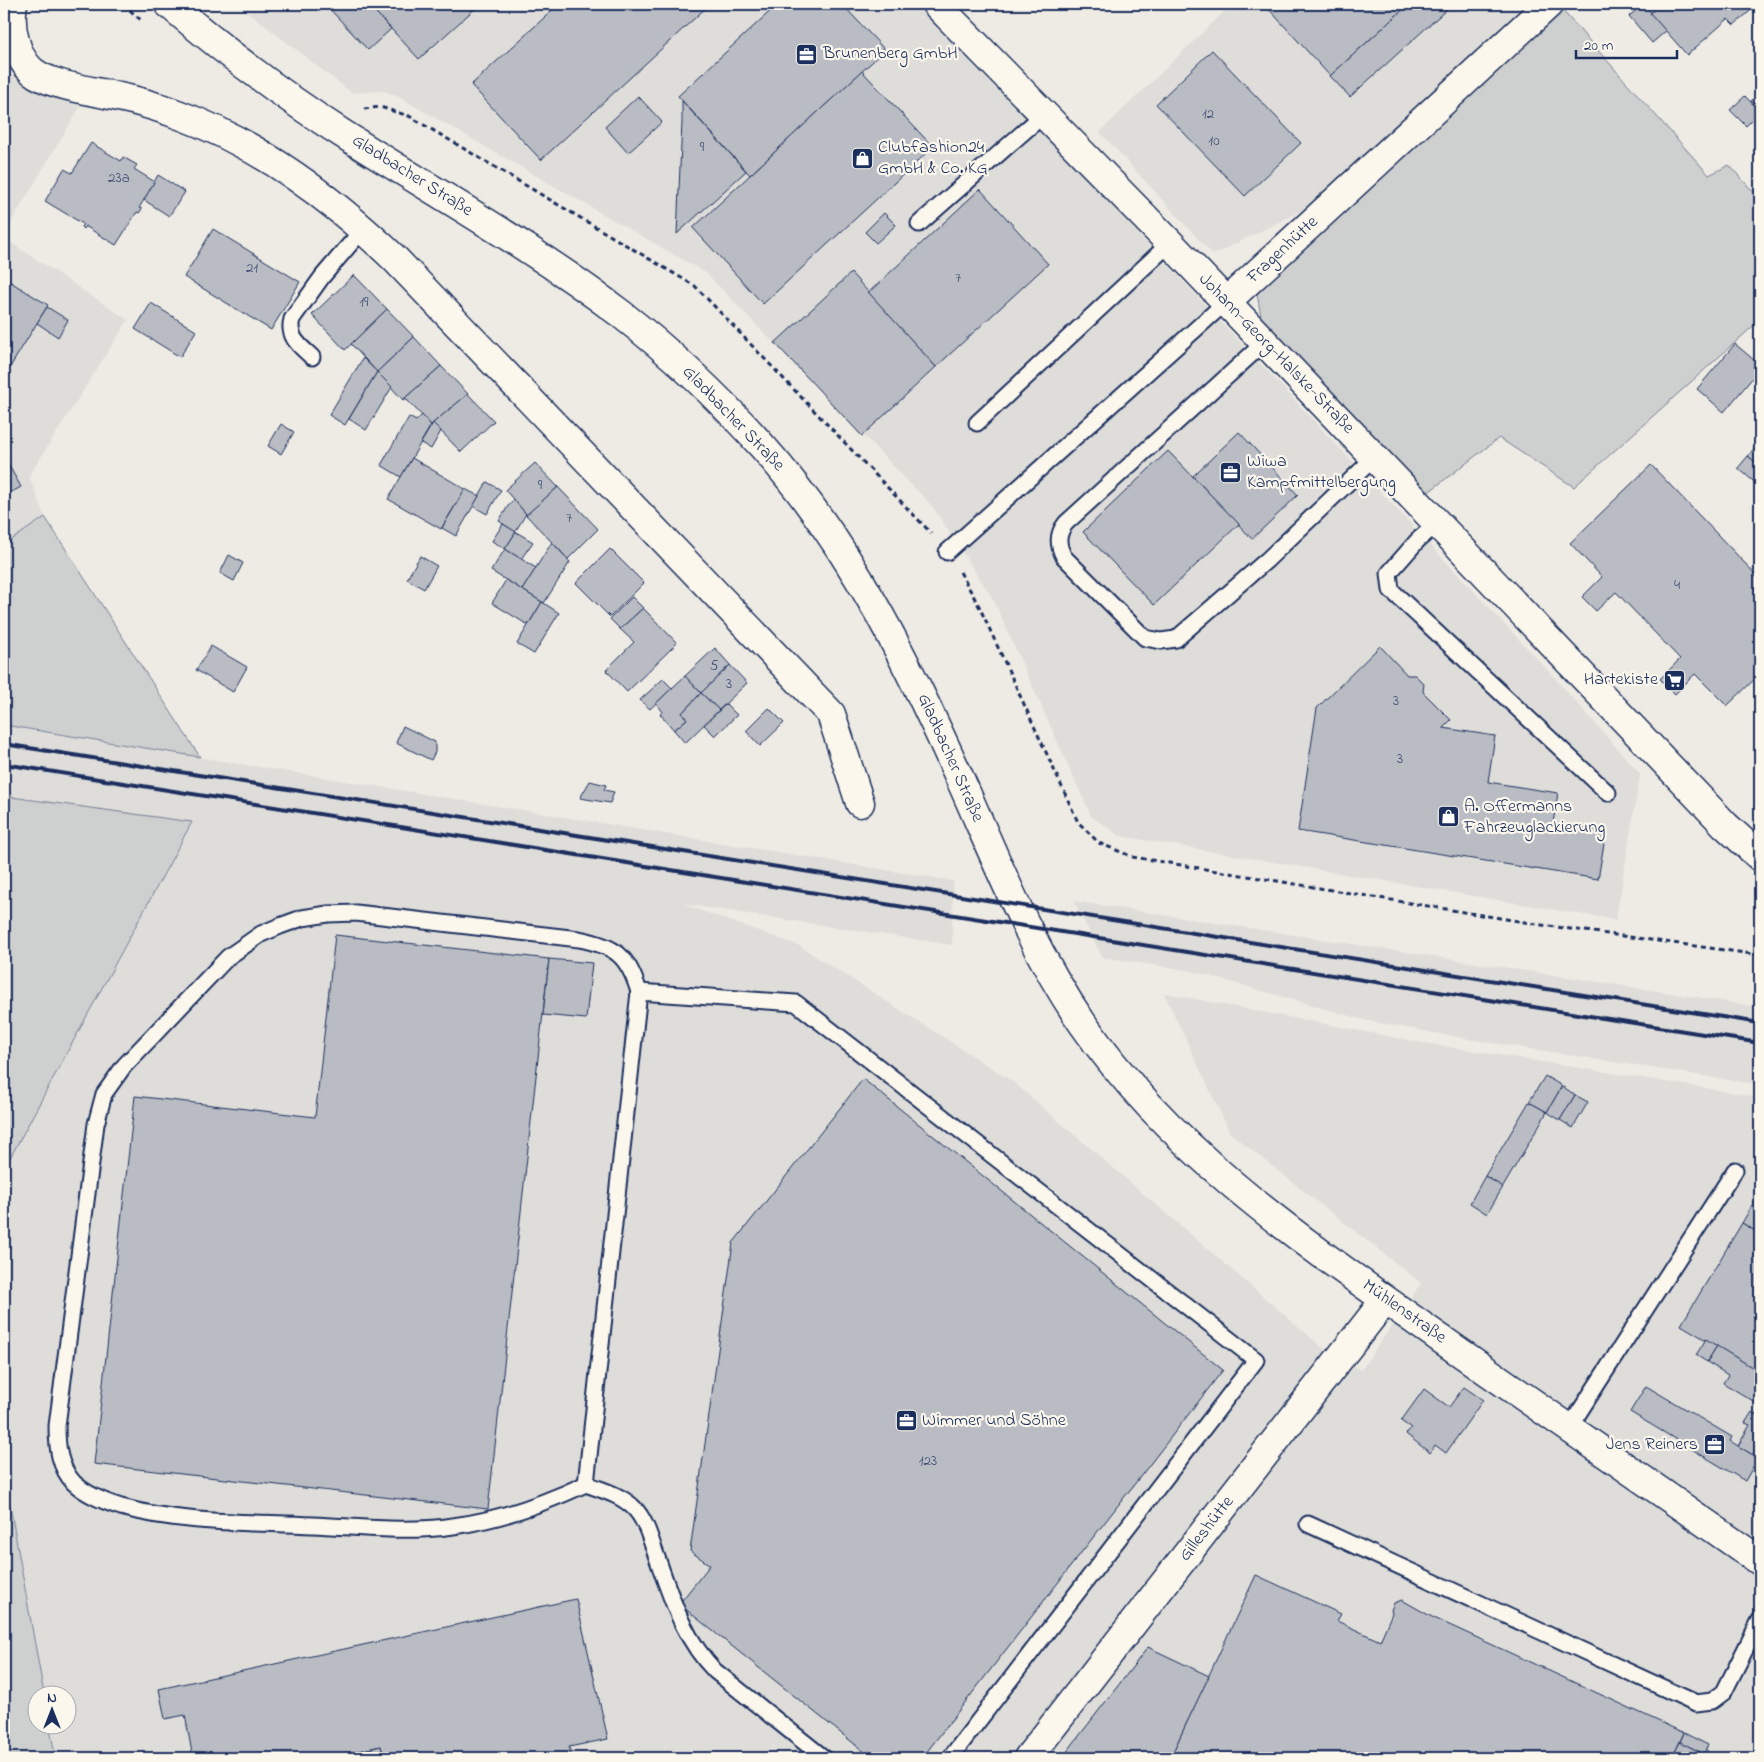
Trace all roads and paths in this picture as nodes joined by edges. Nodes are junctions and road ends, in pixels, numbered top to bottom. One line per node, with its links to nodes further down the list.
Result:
1 (13, 4): 8 (street)
2 (169, 4): 6 (street, Gladbacher Straße)
3 (936, 4): 5 (street, Johann-Georg-Halske-Straße)
4 (1549, 4): 10 (street, Fragenhütte)
5 (1044, 114): 7 (lane); 9 (street, Johann-Georg-Halske-Straße)
6 (341, 132): 16 (path); 22 (street, Gladbacher Straße)
7 (919, 224)
8 (363, 229): 12 (lane); 18 (street)
9 (1170, 243): 10 (street, Johann-Georg-Halske-Straße); 13 (lane)
10 (1226, 302): 11 (street, Johann-Georg-Halske-Straße); 16 (lane, Fragenhütte)
11 (1265, 342): 14 (street, Johann-Georg-Halske-Straße); 14 (lane)
12 (312, 357)
13 (977, 423)
14 (1376, 457): 15 (street, Johann-Georg-Halske-Straße)
15 (1438, 523): 17 (lane); 19 (street, Johann-Georg-Halske-Straße)
16 (947, 552): 20 (path)
17 (1608, 793)
18 (860, 803)
19 (1760, 857)
20 (1760, 955)
21 (638, 992): 26 (lane); 26 (lane); 31 (lane)
22 (1082, 1024): 24 (street, Mühlenstraße)
23 (1735, 1170): 25 (lane)
24 (1385, 1300): 25 (street, Mühlenstraße); 32 (street, Gilleshütte)
25 (1569, 1428): 28 (street, Mühlenstraße)
26 (586, 1484): 30 (lane)
27 (1308, 1524): 29 (lane)
28 (1758, 1553)
29 (1760, 1620)
30 (824, 1758)
31 (950, 1758)
32 (1028, 1758)

